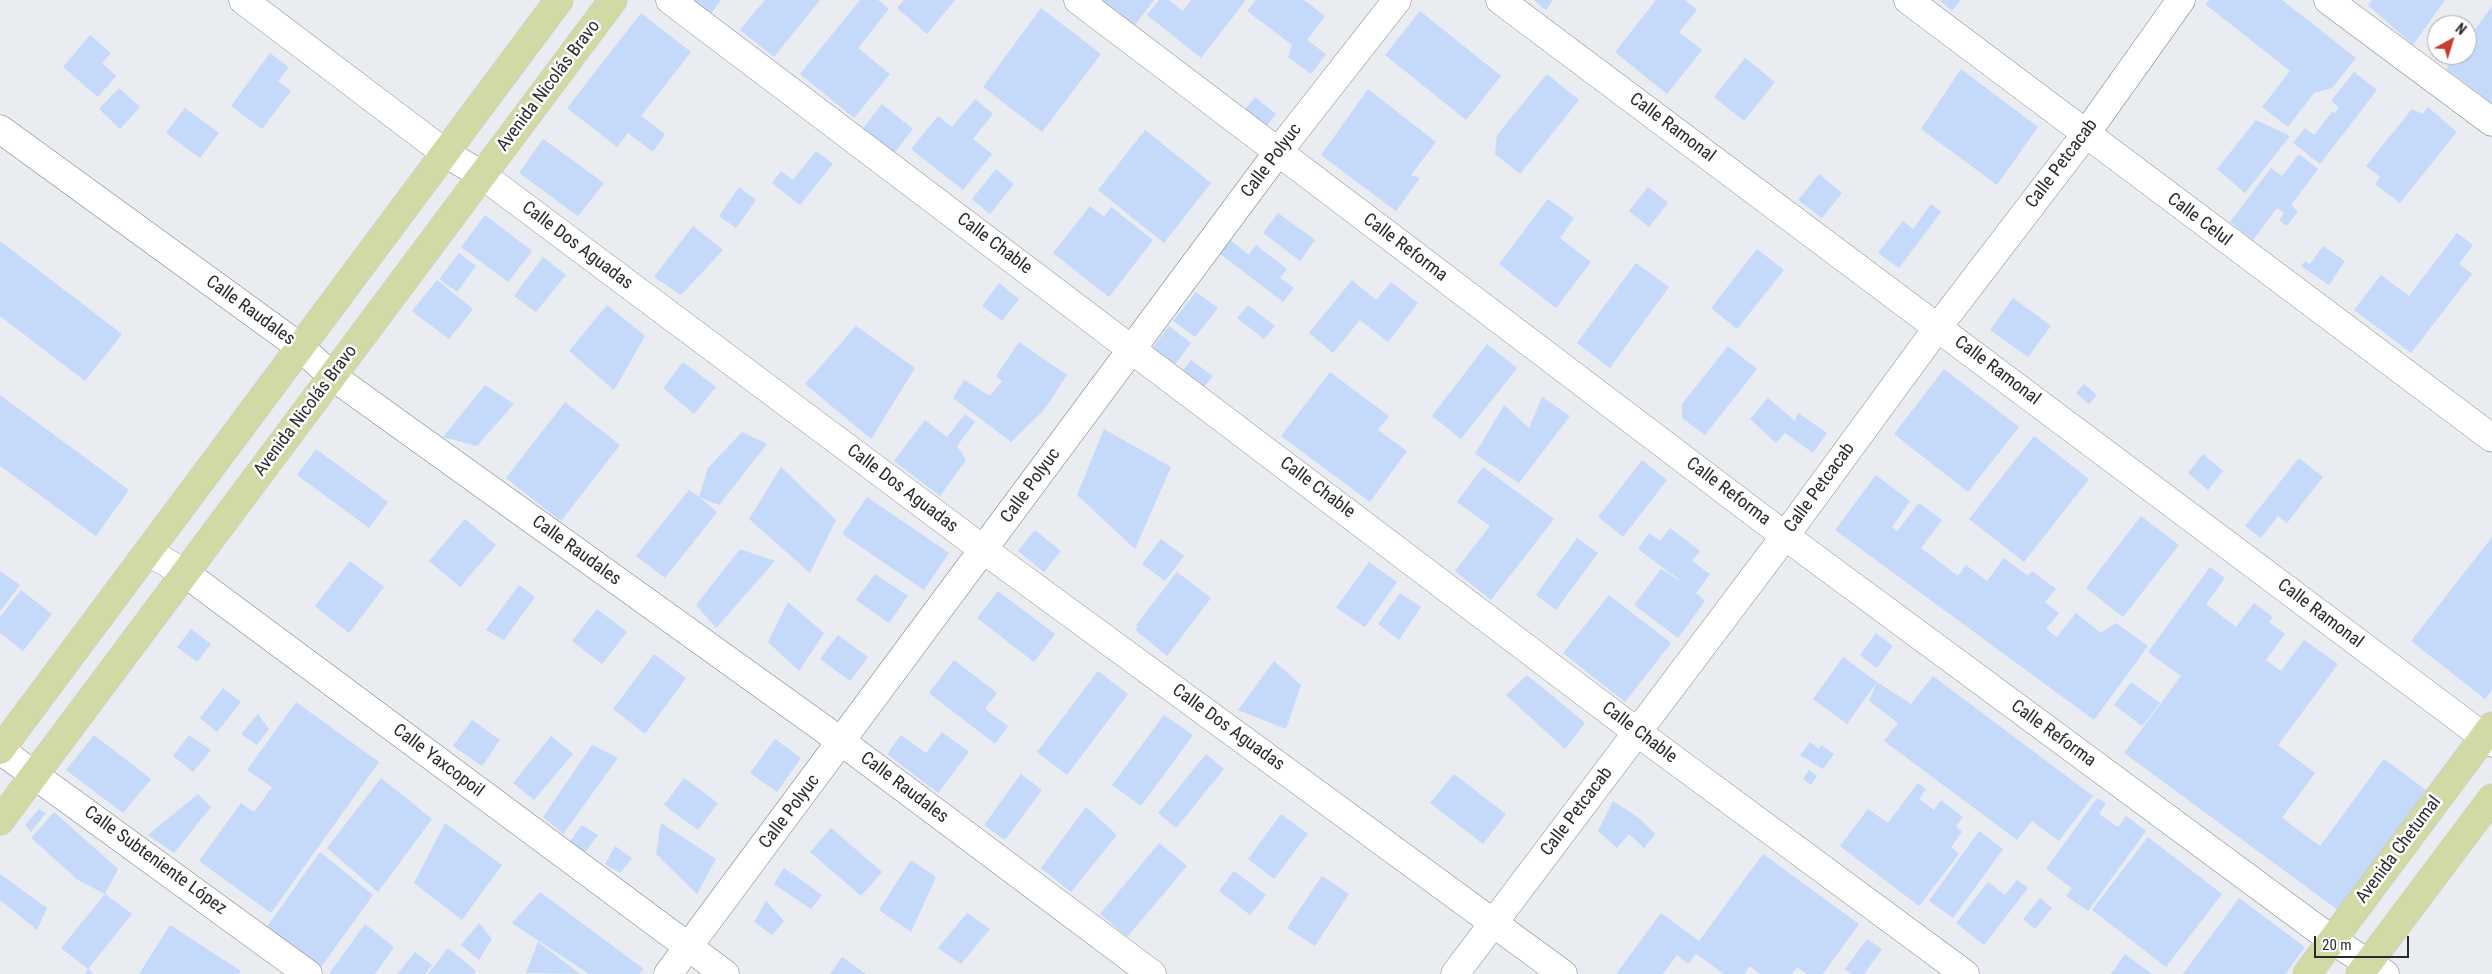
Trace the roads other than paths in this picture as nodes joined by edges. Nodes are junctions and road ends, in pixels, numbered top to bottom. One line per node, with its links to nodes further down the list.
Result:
1 (243, 0): 15 (street, Calle Dos Aguadas)
2 (559, 0): 15 (main road)
3 (613, 0): 16 (main road, Avenida Nicolás Bravo)
4 (670, 0): 19 (street, Calle Chable)
5 (1078, 0): 14 (street, Calle Reforma)
6 (1397, 0): 14 (street, Calle Polyuc)
7 (1500, 0): 17 (street, Calle Ramonal)
8 (1908, 0): 13 (street, Calle Celul)
9 (2181, 0): 13 (street, Calle Petcacab)
10 (2328, 0): 11 (street)
11 (2492, 122)
12 (0, 129): 18 (street, Calle Raudales)
13 (2085, 134): 17 (street, Calle Petcacab); 21 (street, Calle Celul)
14 (1278, 152): 19 (street, Calle Polyuc); 22 (street, Calle Reforma)
15 (444, 153): 16 (street, Calle Dos Aguadas); 18 (main road)
16 (482, 175): 20 (main road, Avenida Nicolás Bravo); 23 (street, Calle Dos Aguadas)
17 (1938, 327): 22 (street, Calle Petcacab); 27 (street, Calle Ramonal)
18 (300, 347): 20 (street, Calle Raudales); 24 (main road)
19 (1132, 348): 23 (street, Calle Polyuc); 26 (street, Calle Chable)
20 (332, 376): 25 (main road, Avenida Nicolás Bravo); 28 (street, Calle Raudales)
21 (2492, 438)
22 (1785, 536): 26 (street, Calle Petcacab); 34 (street, Calle Reforma)
23 (984, 550): 28 (street, Calle Polyuc); 33 (street, Calle Dos Aguadas)
24 (148, 552): 25 (street, Calle Yaxcopoil); 29 (main road)
25 (185, 573): 30 (main road, Avenida Nicolás Bravo); 35 (street, Calle Yaxcopoil)
26 (1637, 732): 33 (street, Calle Petcacab); 43 (street, Calle Chable)
27 (2489, 735): 34 (main road, Avenida Chetumal)
28 (842, 742): 35 (street, Calle Polyuc); 40 (street, Calle Raudales)
29 (0, 750): 30 (street, Calle Subteniente López)
30 (35, 774): 32 (main road, Avenida Nicolás Bravo); 37 (street, Calle Subteniente López)
31 (2492, 798): 36 (main road)
32 (0, 821)
33 (1494, 922): 41 (street, Calle Petcacab); 42 (street, Calle Dos Aguadas)
34 (2332, 940): 36 (street, Calle Reforma); 44 (main road, Avenida Chetumal)
35 (689, 947): 38 (street, Calle Polyuc); 39 (street, Calle Yaxcopoil)
36 (2371, 970)
37 (308, 974)
38 (668, 974)
39 (725, 974)
40 (1152, 974)
41 (1455, 974)
42 (1563, 974)
43 (1965, 974)
44 (2307, 974)

